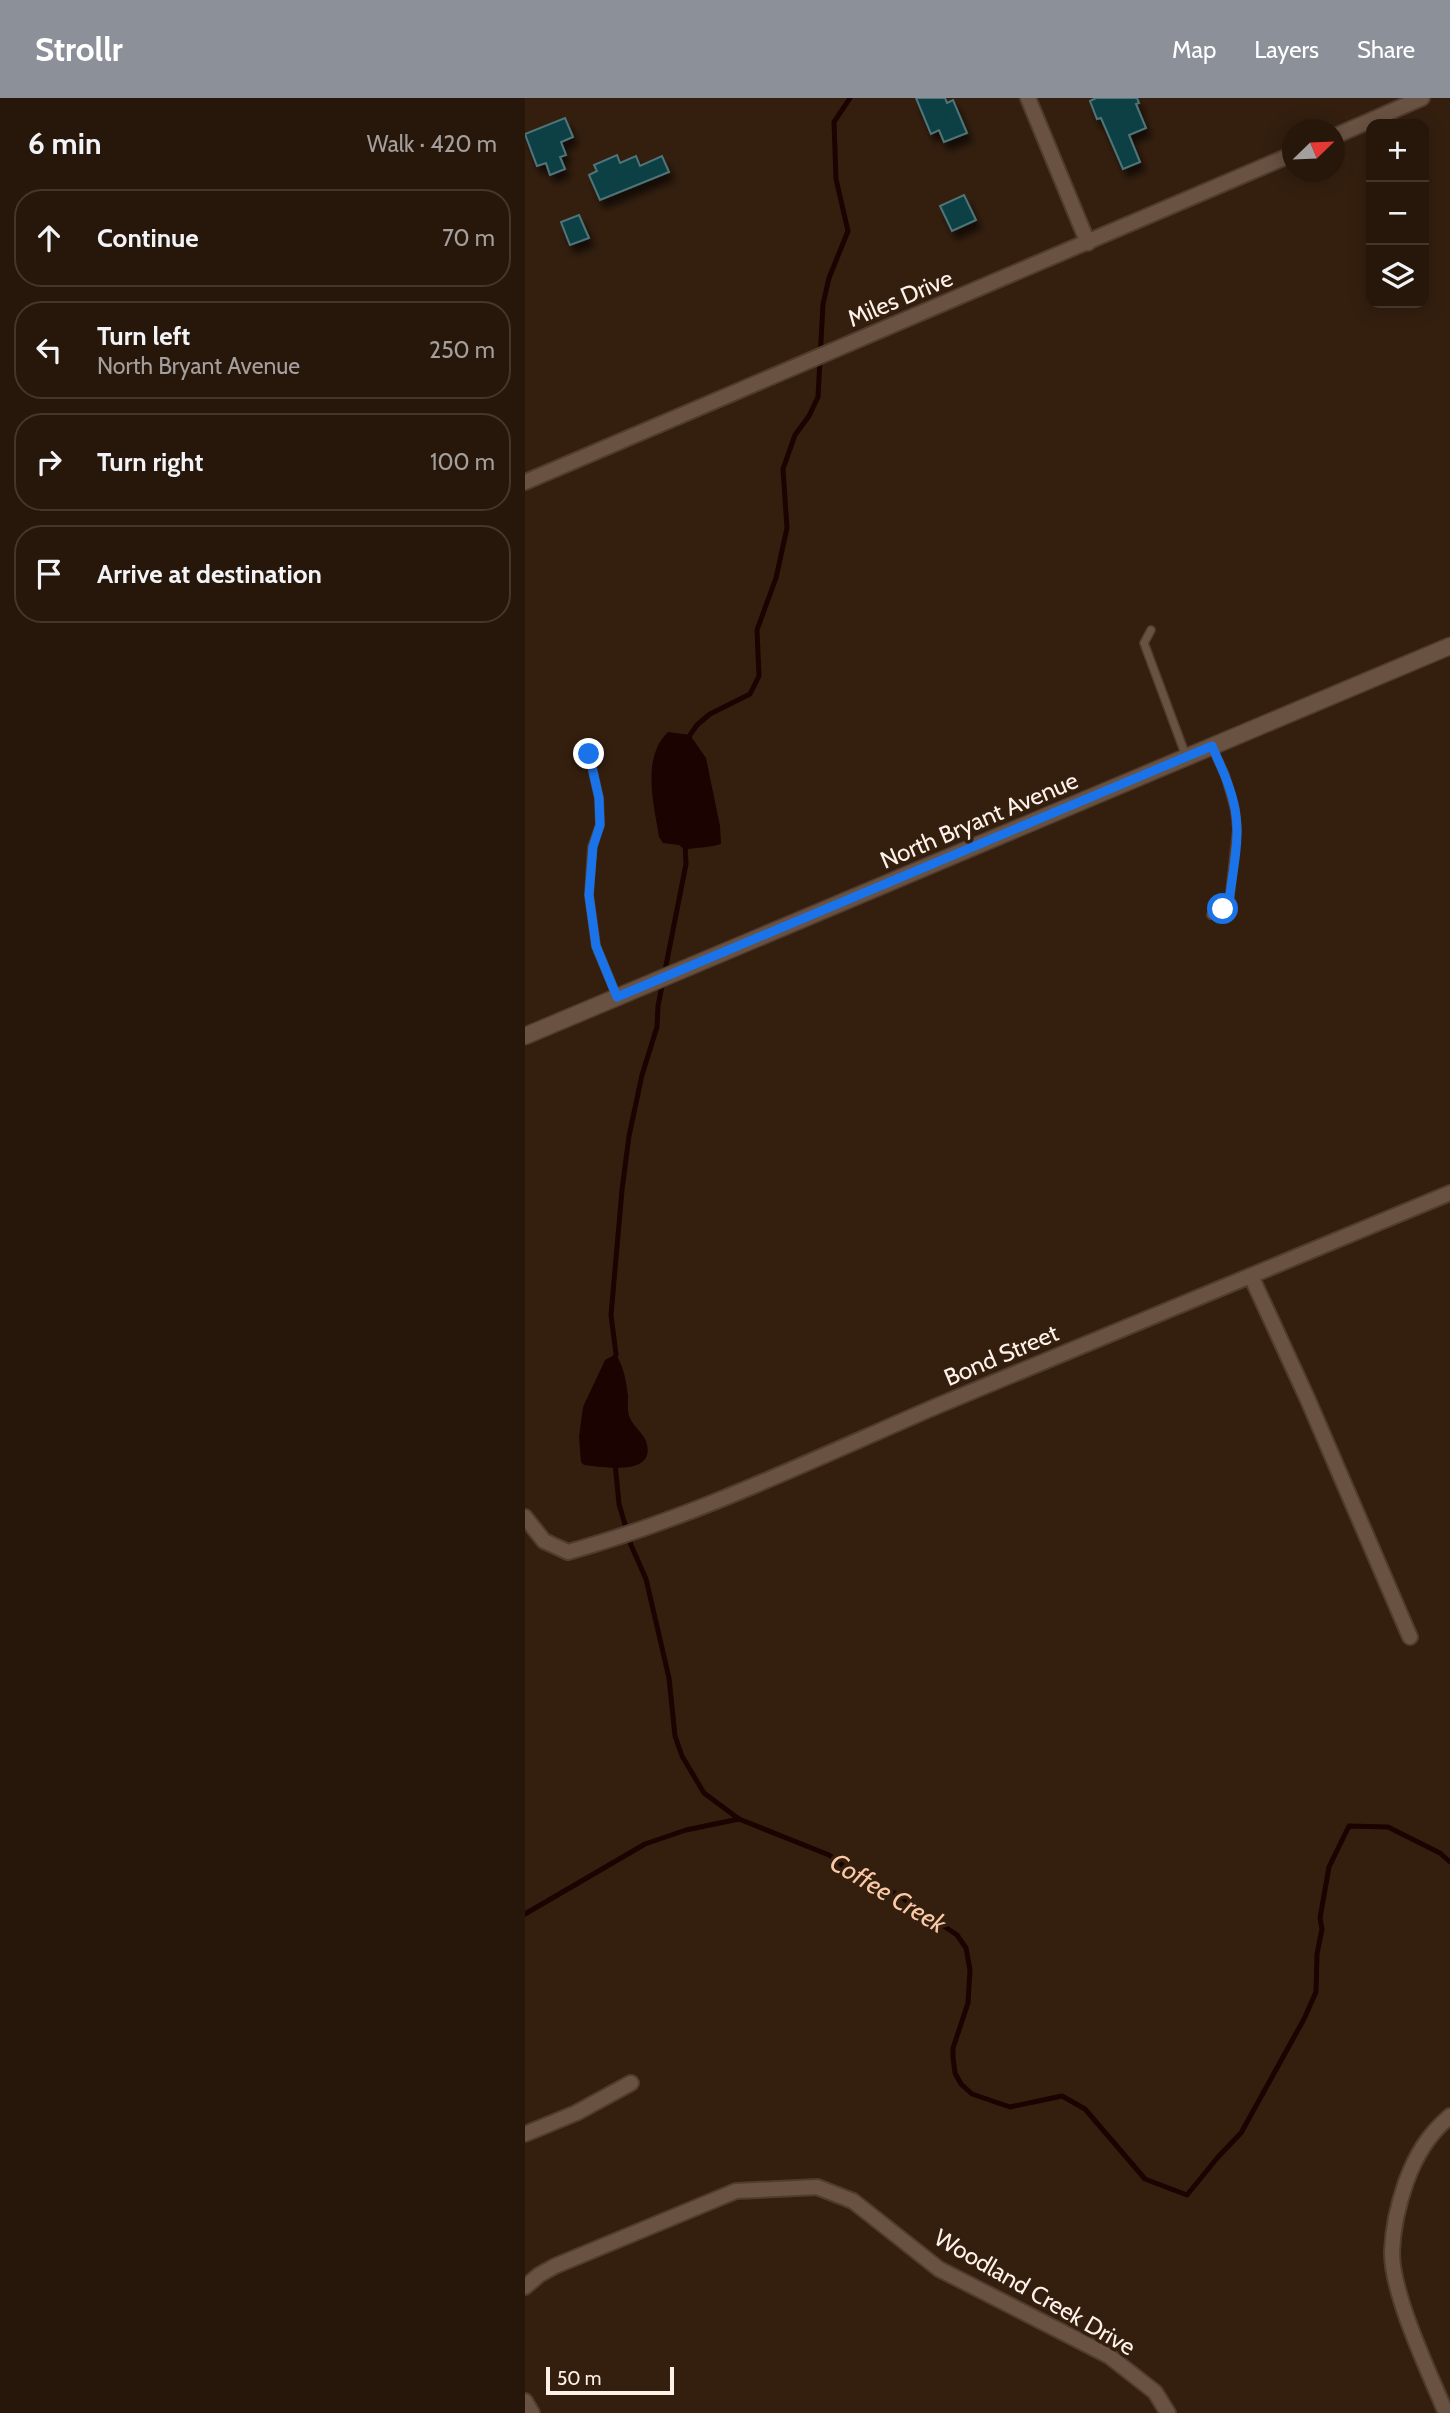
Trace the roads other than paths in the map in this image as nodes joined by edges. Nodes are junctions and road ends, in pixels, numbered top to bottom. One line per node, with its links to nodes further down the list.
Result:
1 (1028, 98): 5 (street)
2 (1422, 98): 3 (street)
3 (1345, 132)
4 (1282, 159): 5 (street, Miles Drive)
5 (1088, 243): 6 (street, Miles Drive)
6 (525, 482)
7 (1151, 631): 11 (lane)
8 (1450, 646): 9 (street, North Bryant Avenue)
9 (1212, 746): 11 (street, North Bryant Avenue); 12 (lane)
10 (589, 754): 13 (lane)
11 (1187, 757): 13 (street, North Bryant Avenue)
12 (1211, 915)
13 (617, 997): 14 (street, North Bryant Avenue)
14 (525, 1036)
15 (1450, 1194): 16 (street, Bond Street)
16 (1251, 1276): 17 (street, Bond Street); 18 (street)
17 (525, 1517)
18 (1410, 1637)
19 (631, 2083): 21 (street)
20 (1450, 2116): 26 (street)
21 (525, 2134)
22 (525, 2287): 25 (street, Woodland Creek Drive)
23 (525, 2401): 24 (street)
24 (531, 2413)
25 (1168, 2413)
26 (1446, 2413)

